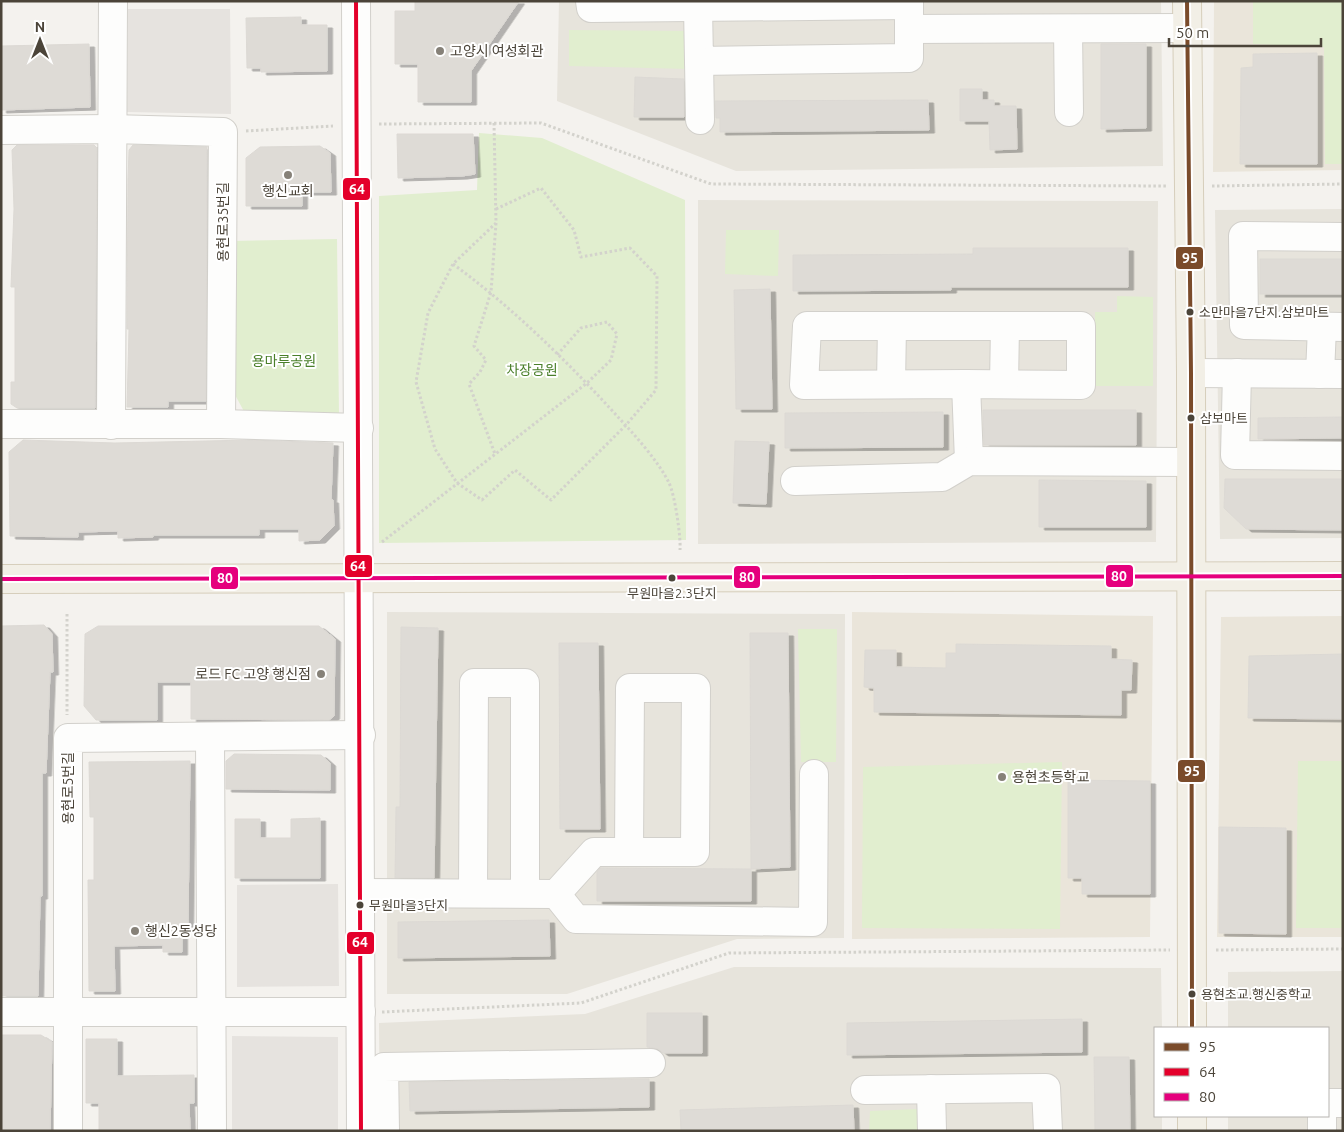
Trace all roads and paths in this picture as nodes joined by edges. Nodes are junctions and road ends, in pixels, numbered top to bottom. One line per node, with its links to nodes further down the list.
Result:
1 (113, 1): 15 (street)
2 (356, 1): 41 (street)
3 (590, 1): 5 (street)
4 (1186, 1): 7 (main road)
5 (698, 7): 6 (street); 9 (street)
6 (909, 12): 8 (street); 9 (street)
7 (1187, 28): 8 (street); 30 (main road)
8 (1068, 29): 10 (street)
9 (699, 61): 11 (street)
10 (1069, 112)
11 (700, 120)
12 (494, 123): 13 (path); 19 (path); 21 (path)
13 (376, 124)
14 (342, 125): 17 (path)
15 (111, 129): 16 (street); 17 (street); 39 (street)
16 (1, 130)
17 (223, 132): 38 (street, 용현로35번길)
18 (1343, 184): 20 (path)
19 (1171, 186)
20 (1206, 186)
21 (496, 209): 22 (path); 40 (path)
22 (496, 223): 24 (path); 25 (path)
23 (1343, 237): 28 (street)
24 (453, 264): 25 (path); 47 (path)
25 (491, 292): 29 (path); 42 (path)
26 (892, 326): 27 (street); 34 (street); 34 (street)
27 (1005, 326): 36 (street); 36 (street)
28 (1332, 327): 32 (street)
29 (557, 355): 33 (path); 33 (path)
30 (1191, 373): 31 (street); 45 (main road)
31 (1237, 373): 32 (street); 43 (street)
32 (1331, 374)
33 (587, 383): 40 (path); 42 (path)
34 (890, 384): 35 (street)
35 (966, 384): 36 (street); 44 (street)
36 (1004, 384)
37 (1, 424): 39 (street)
38 (221, 424): 39 (street); 41 (street)
39 (111, 426)
40 (626, 426): 47 (path); 49 (path)
41 (359, 428): 52 (street)
42 (495, 454): 47 (path)
43 (1343, 456)
44 (970, 461): 45 (street); 46 (street)
45 (1191, 462): 50 (main road)
46 (795, 480)
47 (457, 483): 48 (path)
48 (376, 547)
49 (680, 550)
50 (1191, 576): 51 (main road); 52 (main road); 71 (main road)
51 (1343, 576)
52 (360, 578): 53 (main road); 55 (street)
53 (1, 579)
54 (66, 614): 56 (path)
55 (361, 735): 57 (street, 용현로5번길); 60 (street)
56 (68, 738): 57 (street, 용현로5번길); 68 (street, 용현로5번길)
57 (210, 738): 69 (street)
58 (814, 774): 63 (street)
59 (629, 852): 59 (street); 63 (street)
60 (362, 893): 61 (street); 70 (street)
61 (473, 893): 62 (street); 62 (street)
62 (525, 893): 63 (street)
63 (556, 894)
64 (1343, 949): 66 (path)
65 (1173, 950): 70 (path)
66 (1212, 950)
67 (1, 1012): 68 (street)
68 (68, 1012): 69 (street); 79 (street, 용현로5번길)
69 (212, 1012): 70 (street); 80 (street)
70 (367, 1012): 81 (street)
71 (1192, 1027)
72 (651, 1063): 82 (street)
73 (931, 1089): 74 (street); 83 (street); 84 (street)
74 (865, 1090)
75 (1329, 1103): 76 (street)
76 (1343, 1103)
77 (1192, 1117): 85 (main road)
78 (1322, 1117): 86 (street)
79 (68, 1131)
80 (212, 1131)
81 (362, 1131)
82 (385, 1131)
83 (932, 1131)
84 (1048, 1131)
85 (1192, 1131)
86 (1322, 1131)

